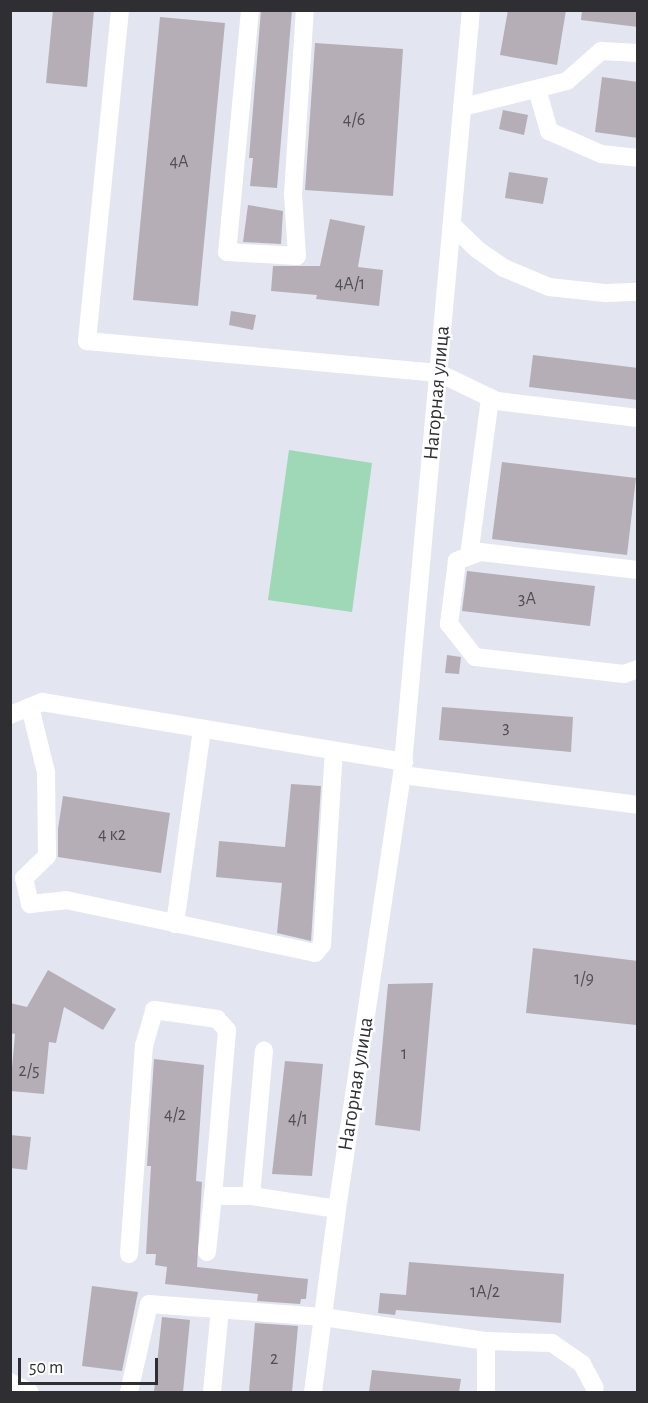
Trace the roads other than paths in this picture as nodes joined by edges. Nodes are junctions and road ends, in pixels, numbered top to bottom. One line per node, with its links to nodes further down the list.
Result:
1 (120, 10): 11 (street)
2 (250, 10): 3 (street)
3 (305, 10)
4 (471, 10): 7 (street, Нагорная улица)
5 (638, 53): 6 (street)
6 (537, 89): 7 (street); 8 (street)
7 (463, 107): 9 (street, Нагорная улица)
8 (638, 158)
9 (452, 225): 10 (street); 11 (street, Нагорная улица)
10 (638, 292)
11 (439, 373): 12 (street); 21 (street, Нагорная улица)
12 (490, 398): 13 (street); 14 (street)
13 (638, 418)
14 (469, 556): 15 (street); 16 (street)
15 (638, 570)
16 (638, 669)
17 (30, 707): 18 (street); 19 (street); 23 (street)
18 (10, 715)
19 (202, 729): 20 (street); 23 (street)
20 (334, 751): 21 (street); 23 (street)
21 (403, 769): 22 (street); 27 (street, Нагорная улица)
22 (638, 805)
23 (175, 924)
24 (264, 1051): 26 (street)
25 (213, 1196): 26 (street); 28 (street); 29 (street)
26 (251, 1196): 27 (street)
27 (337, 1209): 31 (street, Нагорная улица)
28 (207, 1252)
29 (129, 1254)
30 (220, 1309): 31 (street); 36 (street); 37 (street)
31 (323, 1317): 32 (street); 38 (street, Нагорная улица)
32 (486, 1341): 34 (street); 39 (street)
33 (10, 1382): 35 (street)
34 (595, 1388)
35 (30, 1392)
36 (129, 1392)
37 (212, 1392)
38 (313, 1392)
39 (486, 1392)

